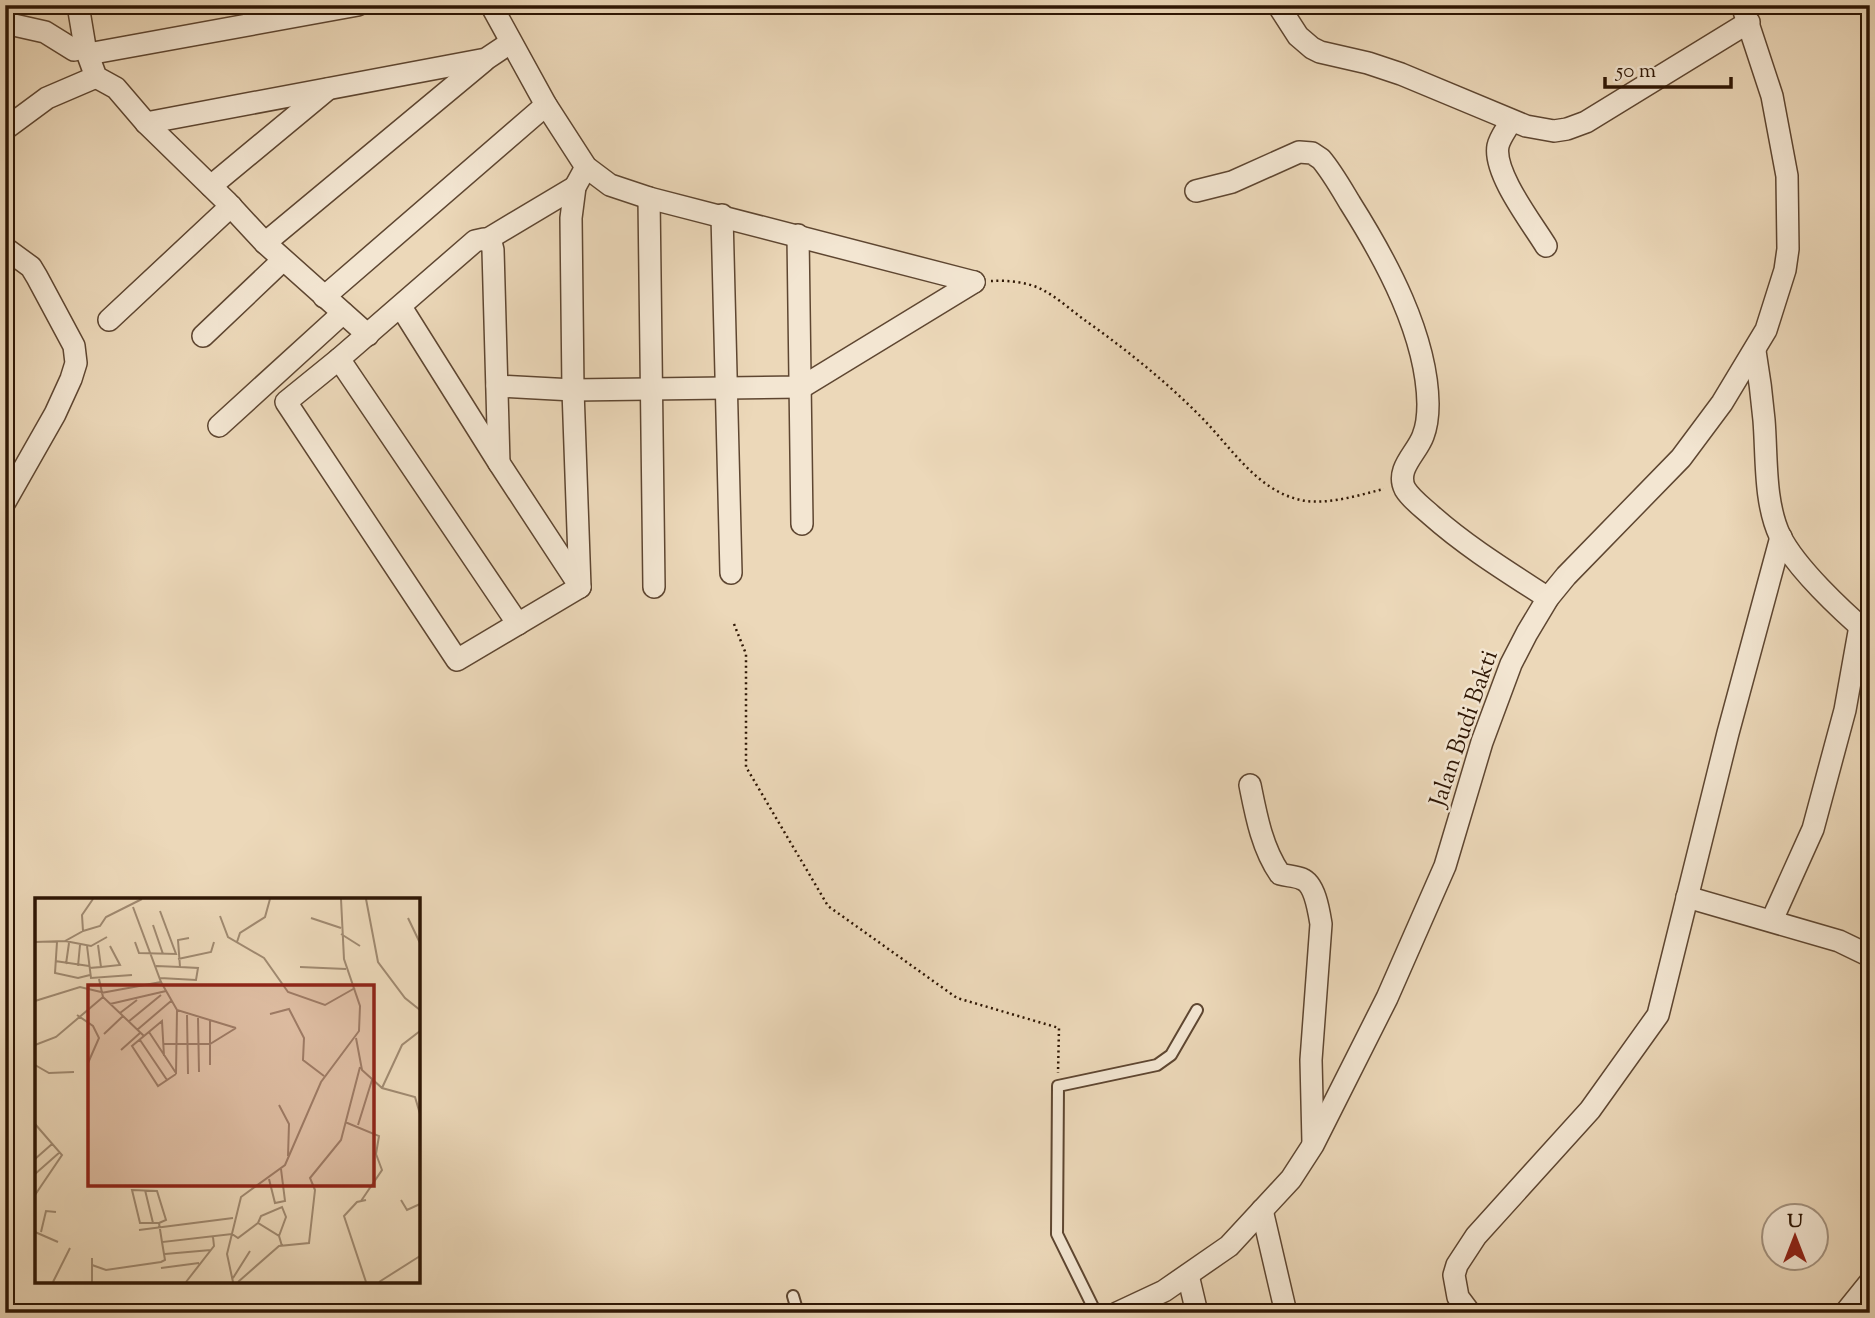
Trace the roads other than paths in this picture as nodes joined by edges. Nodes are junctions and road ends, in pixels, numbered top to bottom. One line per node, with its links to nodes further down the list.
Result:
1 (78, 5): 8 (street)
2 (358, 5): 8 (street)
3 (491, 5): 7 (street)
4 (1278, 5): 13 (street)
5 (1746, 13): 13 (street); 35 (street, Jalan Budi Bakti)
6 (5, 23): 8 (street)
7 (510, 43): 9 (street); 12 (street)
8 (87, 51): 10 (street)
9 (486, 59): 11 (street); 25 (street)
10 (96, 77): 14 (street); 15 (street)
11 (328, 89): 14 (street); 17 (street)
12 (546, 105): 16 (street); 29 (street)
13 (1511, 121): 26 (street)
14 (146, 122): 17 (street)
15 (5, 129)
16 (586, 167): 18 (street); 20 (street)
17 (211, 186): 21 (street)
18 (575, 187): 24 (street); 41 (street)
19 (1196, 191): 50 (street)
20 (649, 198): 22 (street); 40 (street)
21 (231, 206): 25 (street); 32 (street)
22 (723, 215): 23 (street); 39 (street)
23 (798, 235): 38 (street); 38 (street)
24 (488, 239): 30 (street); 37 (street)
25 (265, 243): 28 (street)
26 (1546, 246)
27 (5, 248): 44 (street)
28 (283, 260): 29 (street); 34 (street)
29 (324, 297): 31 (street)
30 (401, 307): 33 (street); 43 (street)
31 (343, 313): 33 (street); 42 (street)
32 (109, 320)
33 (368, 335): 36 (street)
34 (203, 336)
35 (1755, 351): 46 (street); 50 (street, Jalan Budi Bakti)
36 (339, 359): 51 (street); 51 (street)
37 (497, 386): 41 (street); 43 (street)
38 (802, 387): 39 (street); 45 (street)
39 (727, 388): 40 (street); 47 (street)
40 (650, 389): 41 (street); 49 (street)
41 (573, 390): 48 (street)
42 (219, 426)
43 (499, 463): 48 (street)
44 (5, 502)
45 (802, 524)
46 (1781, 537): 52 (street); 54 (street)
47 (731, 573)
48 (580, 587): 51 (street)
49 (654, 587)
50 (1548, 598): 58 (street, Jalan Budi Bakti)
51 (518, 624)
52 (1865, 631): 55 (street)
53 (1250, 785): 58 (street)
54 (1687, 897): 55 (street); 68 (street)
55 (1772, 920): 56 (street)
56 (1870, 956)
57 (1197, 1010): 64 (lane)
58 (1313, 1145): 59 (street, Jalan Budi Bakti)
59 (1262, 1210): 60 (street, Jalan Budi Bakti); 67 (street)
60 (1188, 1275): 65 (street, Jalan Budi Bakti); 66 (street)
61 (1870, 1282): 69 (street)
62 (793, 1296): 63 (lane)
63 (797, 1313)
64 (1096, 1313)
65 (1117, 1313)
66 (1197, 1313)
67 (1286, 1313)
68 (1470, 1313)
69 (1845, 1313)

